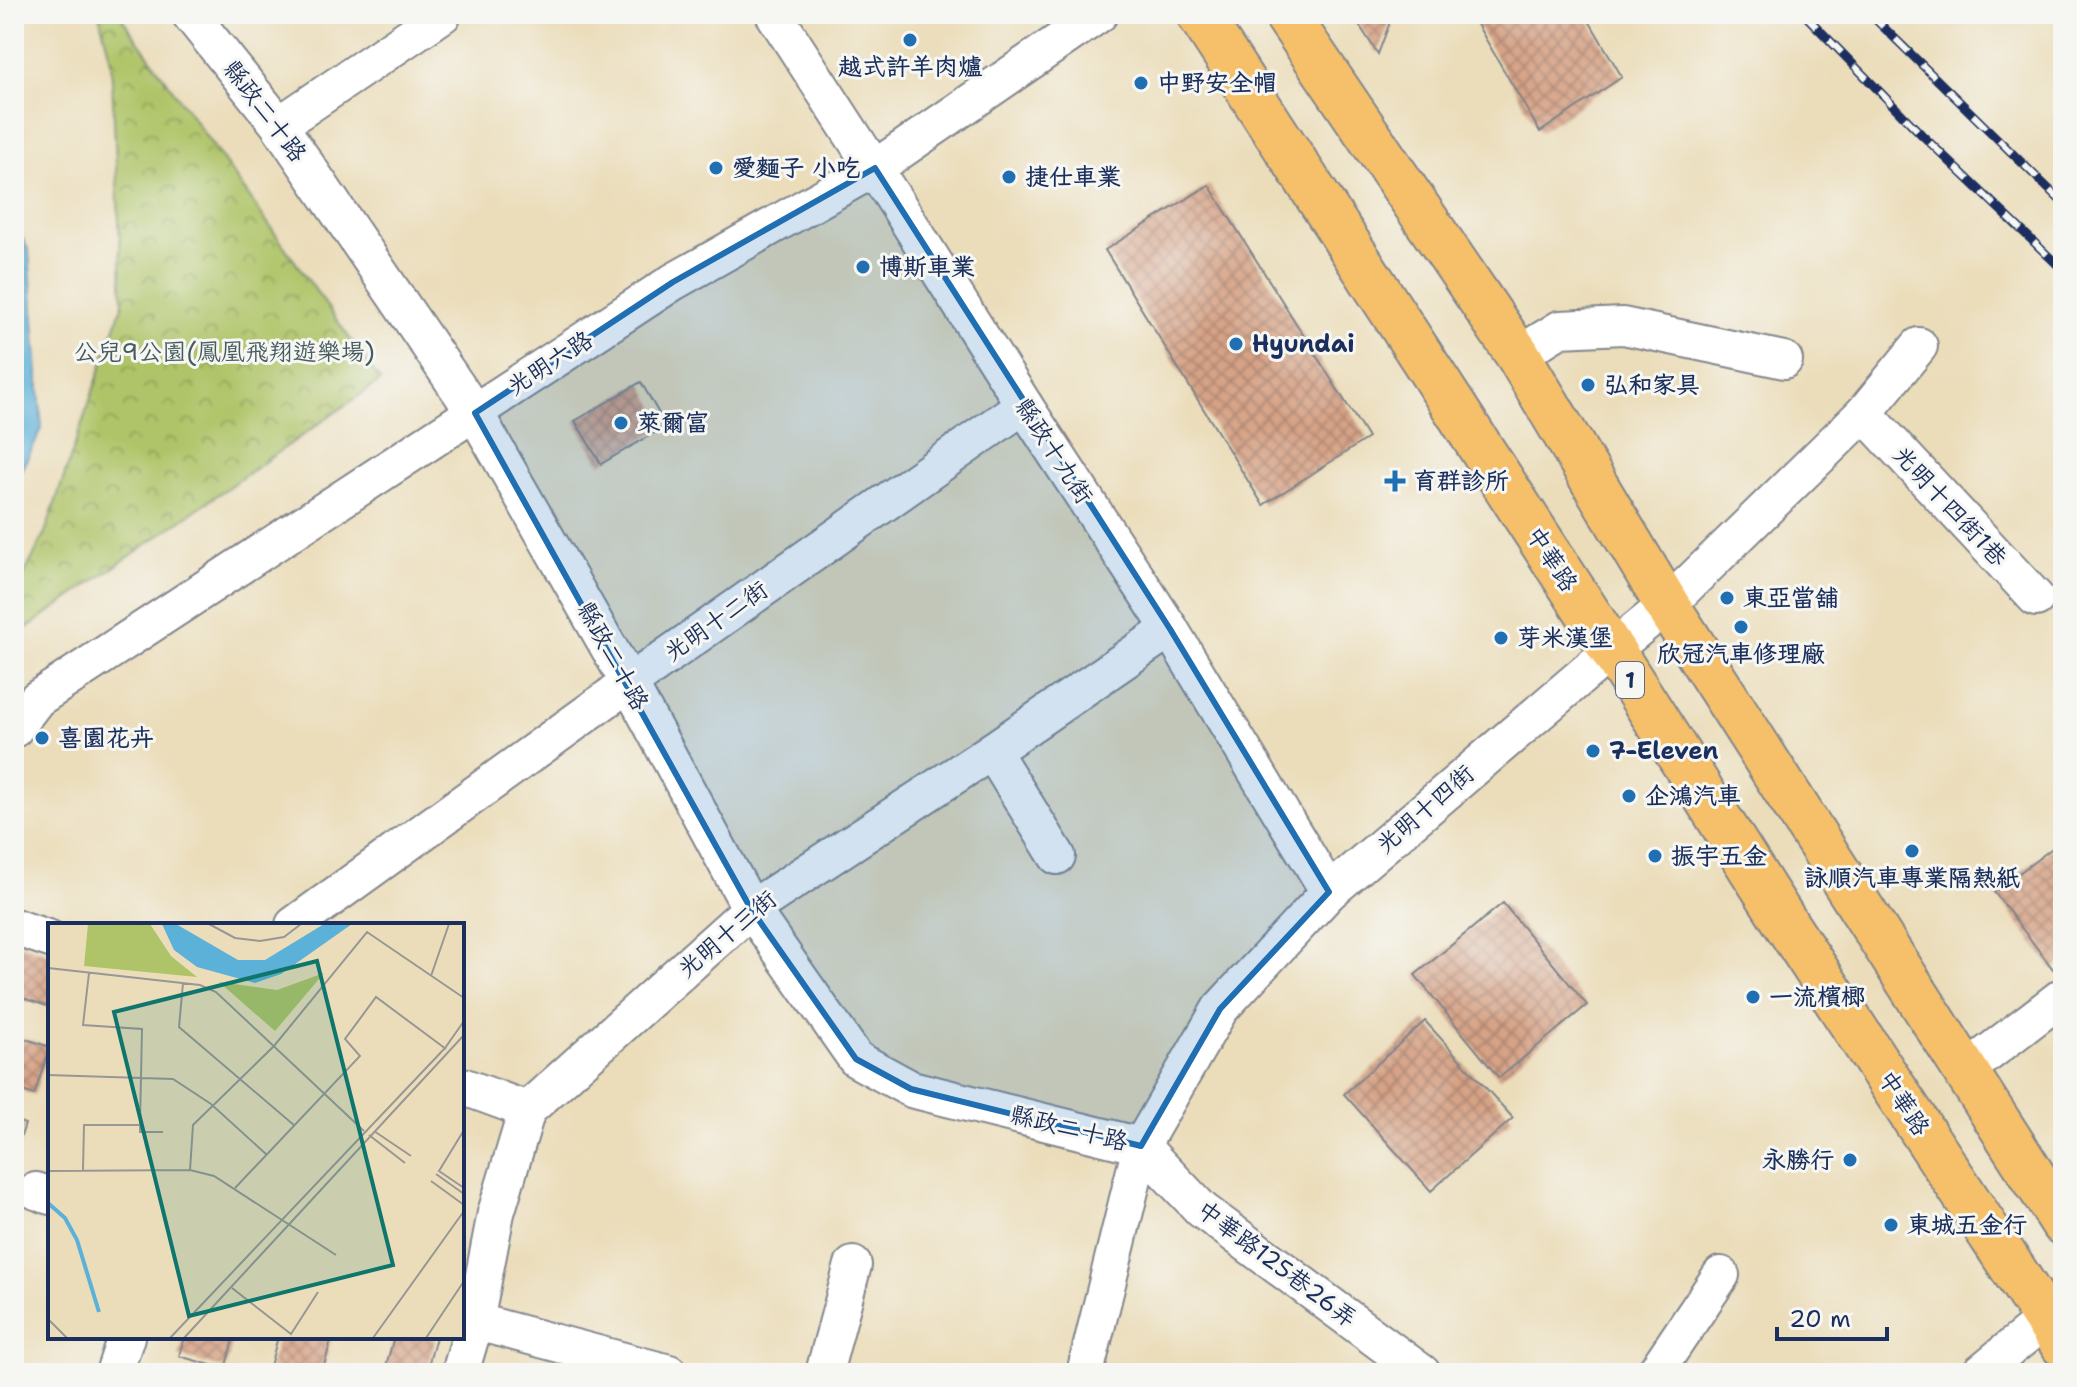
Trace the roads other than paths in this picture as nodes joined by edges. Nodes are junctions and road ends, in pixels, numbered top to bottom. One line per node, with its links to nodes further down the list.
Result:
1 (190, 14): 7 (street, 縣政二十路)
2 (443, 14): 7 (street)
3 (774, 14): 8 (street, 縣政十九街)
4 (1099, 14): 8 (street, 光明六路)
5 (1199, 14): 18 (main road, 中華路 / 1)
6 (1286, 14): 10 (main road)
7 (279, 125): 13 (street, 縣政二十路)
8 (875, 168): 12 (street, 縣政十九街); 13 (street, 光明六路)
9 (1919, 346): 14 (street, 光明十四街)
10 (1518, 355): 11 (street); 16 (main road)
11 (1784, 360)
12 (1024, 405): 17 (street, 縣政十九街); 19 (street, 光明十二街)
13 (475, 413): 19 (street, 縣政二十路); 20 (street, 光明六路)
14 (1864, 413): 15 (street, 光明十四街1巷); 16 (street, 光明十四街)
15 (2036, 598)
16 (1667, 605): 18 (street, 光明十四街); 29 (main road)
17 (1170, 629): 21 (street, 光明十三街); 23 (street, 縣政十九街)
18 (1612, 650): 23 (street, 光明十四街); 37 (main road, 中華路 / 1)
19 (629, 683): 24 (street, 縣政二十路); 25 (street, 光明十二街)
20 (14, 729)
21 (992, 751): 22 (street); 24 (street, 光明十三街)
22 (1057, 856)
23 (1329, 892): 32 (street, 光明十四街)
24 (751, 909): 31 (street, 光明十三街); 32 (street, 縣政二十路)
25 (297, 923)
26 (14, 927): 27 (street)
27 (48, 938)
28 (2063, 996): 29 (street)
29 (1965, 1071): 33 (main road)
30 (464, 1087): 31 (street)
31 (527, 1110): 36 (street)
32 (1141, 1146): 39 (street, 光明十四街); 44 (street, 中華路125巷26弄)
33 (2063, 1223)
34 (853, 1265): 43 (street)
35 (1721, 1275): 45 (street)
36 (469, 1320): 41 (street); 42 (street)
37 (2058, 1323): 46 (street)
38 (125, 1339): 40 (street)
39 (1090, 1370)
40 (114, 1373)
41 (460, 1373)
42 (669, 1373)
43 (824, 1373)
44 (1422, 1373)
45 (1655, 1373)
46 (1980, 1373)

